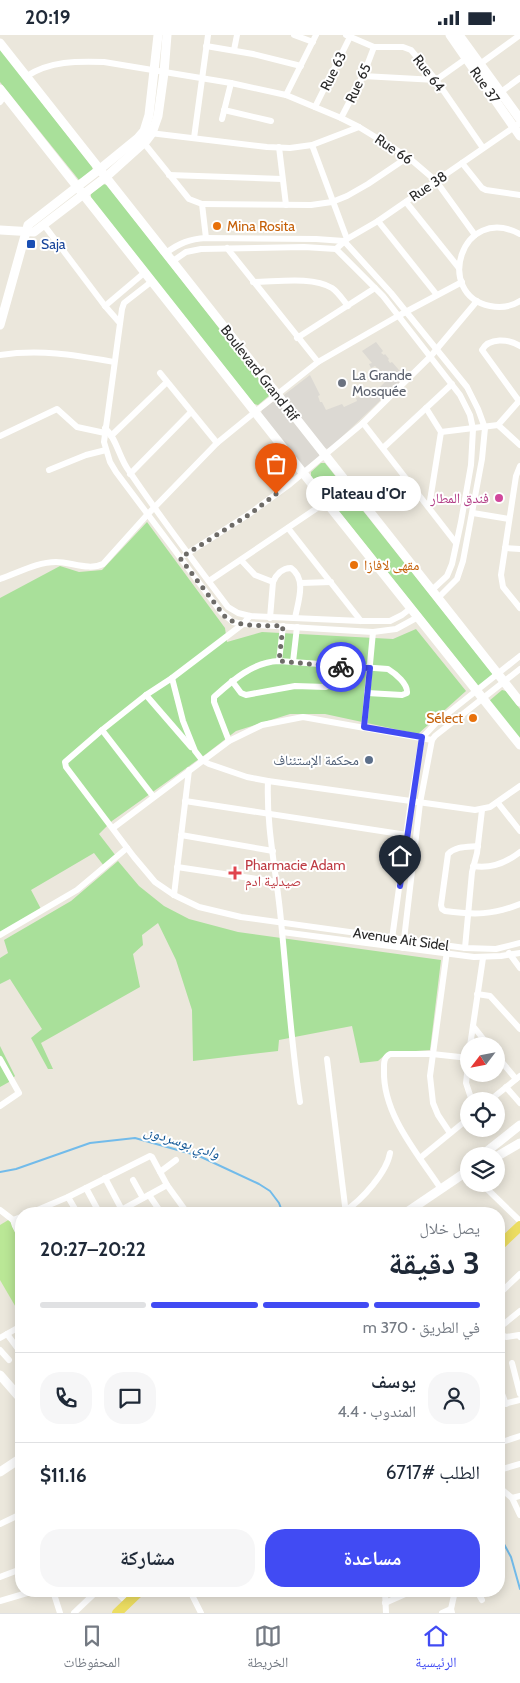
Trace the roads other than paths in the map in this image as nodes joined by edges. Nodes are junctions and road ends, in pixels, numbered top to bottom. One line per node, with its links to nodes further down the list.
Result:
1 (158, 35): 20 (street)
2 (167, 35): 20 (street)
3 (208, 35): 14 (street)
4 (236, 35): 16 (street)
5 (294, 35): 13 (street)
6 (316, 35): 13 (street)
7 (450, 35): 17 (street, Rue 37)
8 (459, 35): 18 (street, Rue 37)
9 (520, 35): 11 (street)
10 (349, 36): 15 (street, Rue 64); 30 (street, Rue 63)
11 (511, 37): 18 (street)
12 (0, 43): 21 (street, Boulevard Grand Rif)
13 (313, 43): 19 (street)
14 (206, 46): 16 (street); 23 (street)
15 (374, 47): 22 (street, Rue 65); 25 (street, Rue 64)
16 (234, 50): 19 (street)
17 (467, 59): 25 (street); 36 (street, Rue 37)
18 (480, 64): 27 (street, Rue 37)
19 (301, 66): 28 (street)
20 (159, 72): 21 (street, Rue 66); 23 (street, Rue 66); 38 (street)
21 (26, 76): 47 (street, Boulevard Grand Rif)
22 (363, 76): 25 (street); 33 (street, Rue 65)
23 (201, 79): 26 (street, Rue 66); 40 (street)
24 (520, 79): 27 (street)
25 (436, 80): 44 (street, Rue 64)
26 (231, 83): 28 (street, Rue 66); 31 (street)
27 (501, 92): 34 (street, Rue 37)
28 (286, 95): 30 (street, Rue 66)
29 (2, 96): 51 (street, Boulevard Grand Rif)
30 (315, 107): 33 (street, Rue 66)
31 (224, 110): 32 (street); 35 (street)
32 (222, 119)
33 (341, 119): 37 (street, Rue 66)
34 (520, 119)
35 (271, 121)
36 (517, 125): 39 (street, Rue 37); 44 (street, Rue 38)
37 (359, 127): 42 (street); 45 (street, Rue 66)
38 (148, 132): 40 (street); 41 (street); 47 (street)
39 (520, 136)
40 (194, 138): 43 (street)
41 (144, 143): 47 (street); 48 (street)
42 (312, 145): 43 (street); 54 (street)
43 (279, 147): 49 (street)
44 (483, 148): 46 (street, Rue 38)
45 (408, 157): 50 (street, Rue 66); 54 (street)
46 (462, 163): 50 (street, Rue 38); 53 (street)
47 (103, 173): 51 (street); 52 (street); 68 (street, Boulevard Grand Rif)
48 (168, 175): 49 (street); 56 (street)
49 (282, 179): 57 (street)
50 (436, 181): 55 (street, Rue 38); 63 (street, Rue 66)
51 (78, 187): 52 (street, Boulevard Grand Rif); 61 (street)
52 (84, 195): 59 (street); 71 (street, Boulevard Grand Rif)
53 (520, 195)
54 (332, 202): 57 (street); 65 (street)
55 (406, 202): 58 (street, Rue 38); 70 (street)
56 (202, 204): 57 (street); 64 (street)
57 (286, 205)
58 (378, 221): 65 (street, Rue 38); 76 (street)
59 (44, 225): 61 (street); 79 (street)
60 (0, 230): 61 (street)
61 (26, 232): 84 (street)
62 (520, 234): 63 (street)
63 (475, 235): 70 (street)
64 (206, 238): 65 (street); 68 (street)
65 (346, 240): 67 (street, Rue 38); 81 (street)
66 (227, 248): 67 (street); 69 (street); 73 (street)
67 (336, 249): 75 (street)
68 (166, 253): 69 (street, Boulevard Grand Rif)
69 (173, 261): 95 (street, Boulevard Grand Rif)
70 (459, 268): 74 (street)
71 (144, 273): 72 (street, Boulevard Grand Rif); 79 (street)
72 (151, 282): 83 (street); 99 (street, Boulevard Grand Rif)
73 (254, 282): 80 (street); 85 (street)
74 (462, 282): 76 (street); 77 (street)
75 (375, 288): 80 (street); 82 (street)
76 (437, 295): 81 (street)
77 (477, 301): 78 (street); 87 (street)
78 (520, 301)
79 (105, 306): 83 (street)
80 (348, 306): 85 (street)
81 (406, 312): 82 (street); 87 (street)
82 (398, 316): 89 (street); 91 (street)
83 (119, 322): 90 (street)
84 (0, 325)
85 (297, 338): 91 (street)
86 (520, 346): 96 (street)
87 (437, 349): 89 (street); 102 (street)
88 (0, 355): 90 (street)
89 (430, 357): 94 (street); 100 (street)
90 (114, 362): 104 (street)
91 (318, 362): 95 (street)
92 (160, 373): 93 (street)
93 (167, 382): 98 (street); 106 (street)
94 (452, 384): 97 (street); 103 (street)
95 (277, 395): 99 (street); 113 (street, Boulevard Grand Rif)
96 (519, 400): 101 (street)
97 (426, 408): 105 (street); 111 (street)
98 (191, 412): 109 (street); 117 (street)
99 (255, 412): 109 (street); 116 (street, Boulevard Grand Rif)
100 (363, 423): 111 (street); 113 (street)
101 (498, 425): 102 (street); 110 (street)
102 (485, 428): 103 (street); 122 (street)
103 (473, 429): 105 (street); 126 (street)
104 (105, 431): 106 (street); 107 (street); 108 (street)
105 (441, 433): 120 (street)
106 (112, 435): 108 (street); 117 (street)
107 (0, 436)
108 (104, 442): 112 (street)
109 (217, 443): 121 (street)
110 (520, 445)
111 (383, 448): 120 (street)
112 (106, 450): 115 (street); 123 (street)
113 (324, 456): 116 (street); 137 (street, Boulevard Grand Rif)
114 (520, 466): 118 (street)
115 (49, 471)
116 (303, 473): 119 (street, Boulevard Grand Rif); 129 (street)
117 (130, 474): 121 (street)
118 (517, 491): 124 (street)
119 (326, 502): 125 (street); 138 (street, Boulevard Grand Rif)
120 (429, 507): 126 (street)
121 (154, 508): 123 (street); 129 (street)
122 (473, 513): 124 (street); 137 (street)
123 (147, 515): 130 (street); 132 (street)
124 (509, 519): 127 (street)
125 (288, 528): 131 (street); 135 (street)
126 (456, 543): 137 (street)
127 (504, 548): 128 (street); 139 (street)
128 (520, 549)
129 (188, 553): 130 (street); 133 (street)
130 (180, 558): 145 (street)
131 (241, 560): 133 (street); 134 (street)
132 (0, 579)
133 (209, 581): 140 (street)
134 (273, 582): 136 (street); 141 (street)
135 (331, 582): 136 (street); 144 (street)
136 (300, 583): 143 (street)
137 (436, 594): 156 (street, Boulevard Grand Rif)
138 (411, 608): 142 (street, Boulevard Grand Rif); 144 (street)
139 (520, 608)
140 (250, 616): 141 (street); 145 (street)
141 (270, 616): 143 (street); 146 (street)
142 (418, 617): 149 (street); 162 (street, Boulevard Grand Rif)
143 (295, 618): 144 (street)
144 (361, 621)
145 (243, 624): 146 (street); 157 (street)
146 (267, 625): 147 (street)
147 (283, 626): 148 (street); 151 (street)
148 (297, 627): 149 (street); 152 (street)
149 (374, 631): 154 (street)
150 (520, 657): 156 (street)
151 (279, 661): 152 (street); 158 (street)
152 (293, 662): 153 (street)
153 (330, 666): 154 (street); 158 (street)
154 (370, 668): 160 (street); 160 (street)
155 (520, 669): 159 (street)
156 (498, 673): 159 (street, Boulevard Grand Rif); 162 (street)
157 (172, 678): 161 (street); 170 (street)
158 (232, 681): 168 (street)
159 (504, 681): 162 (street); 163 (street, Boulevard Grand Rif)
160 (367, 693): 164 (street)
161 (146, 695): 165 (street); 170 (street)
162 (480, 695): 166 (street); 167 (street); 169 (street, Boulevard Grand Rif)
163 (520, 702)
164 (364, 727): 166 (street); 168 (street)
165 (102, 730): 175 (street); 182 (street, Avenue Ait Sidel)
166 (422, 737): 167 (street); 177 (street)
167 (432, 740): 178 (street)
168 (229, 741): 171 (street)
169 (520, 745)
170 (195, 751): 171 (street)
171 (202, 760): 172 (street); 173 (street)
172 (189, 770): 175 (street); 176 (street)
173 (268, 781): 177 (street); 181 (street)
174 (520, 786): 179 (street)
175 (153, 796): 182 (street)
176 (186, 801): 181 (street); 184 (street)
177 (412, 801): 178 (street); 185 (street)
178 (420, 803): 180 (street); 200 (street)
179 (498, 803): 180 (street); 183 (street)
180 (482, 810): 186 (street)
181 (268, 815): 185 (street); 188 (street)
182 (113, 828): 187 (street, Avenue Ait Sidel)
183 (520, 831)
184 (181, 835): 188 (street); 191 (street)
185 (406, 835): 199 (street)
186 (478, 846): 190 (street); 195 (street)
187 (127, 848): 193 (street, Avenue Ait Sidel); 198 (street)
188 (273, 851): 192 (street)
189 (520, 852): 190 (street)
190 (473, 866): 195 (street)
191 (177, 867): 192 (street); 193 (street)
192 (277, 882): 196 (street)
193 (174, 895): 196 (street, Avenue Ait Sidel)
194 (520, 904): 195 (street)
195 (468, 914): 206 (street)
196 (282, 923): 197 (street); 199 (street, Avenue Ait Sidel)
197 (282, 932): 203 (street, Avenue Ait Sidel); 225 (street)
198 (0, 935)
199 (393, 937): 200 (street, Avenue Ait Sidel); 203 (street)
200 (404, 939): 202 (street, Avenue Ait Sidel); 204 (street)
201 (520, 943): 205 (street, Avenue Ait Sidel)
202 (448, 946): 206 (street, Avenue Ait Sidel); 208 (street)
203 (391, 947): 204 (street, Avenue Ait Sidel)
204 (403, 948): 208 (street, Avenue Ait Sidel)
205 (506, 948): 206 (street, Avenue Ait Sidel); 209 (street)
206 (465, 949)
207 (520, 953): 209 (street, Avenue Ait Sidel)
208 (446, 955): 210 (street, Avenue Ait Sidel); 217 (street)
209 (510, 955): 210 (street, Avenue Ait Sidel); 211 (street)
210 (483, 958): 212 (street)
211 (520, 968)
212 (477, 993): 213 (street); 214 (street)
213 (473, 1026): 215 (street); 216 (street)
214 (520, 1029)
215 (471, 1037)
216 (482, 1037)
217 (432, 1054): 218 (street); 230 (street); 235 (street)
218 (460, 1056)
219 (0, 1059): 227 (street)
220 (328, 1059): 254 (street)
221 (505, 1064): 222 (street)
222 (518, 1078): 223 (street)
223 (506, 1087): 224 (street); 226 (street)
224 (500, 1092)
225 (300, 1102)
226 (520, 1103)
227 (0, 1106)
228 (460, 1125): 230 (street)
229 (520, 1125): 232 (street)
230 (450, 1133): 235 (street)
231 (520, 1143): 233 (street)
232 (493, 1147)
233 (505, 1152)
234 (390, 1153): 255 (street)
235 (420, 1158): 243 (street)
236 (176, 1160): 237 (street)
237 (160, 1172): 239 (street); 241 (street)
238 (460, 1176): 243 (street)
239 (105, 1178): 242 (street); 250 (street)
240 (133, 1180): 246 (street)
241 (167, 1185): 246 (street); 253 (street)
242 (86, 1188): 245 (street); 249 (street)
243 (441, 1189): 256 (street)
244 (490, 1192): 259 (street)
245 (68, 1197): 247 (street); 248 (street)
246 (146, 1197): 251 (street); 252 (street)
247 (44, 1207)
248 (74, 1207)
249 (96, 1207)
250 (123, 1207)
251 (126, 1207)
252 (155, 1207)
253 (183, 1207)
254 (344, 1207)
255 (351, 1207)
256 (414, 1207)
257 (0, 1210): 258 (street)
258 (13, 1220): 260 (street)
259 (520, 1221)
260 (15, 1226)
261 (520, 1226): 262 (main road)
262 (505, 1240)
263 (520, 1273): 264 (street)
264 (505, 1288)
265 (520, 1311): 266 (street)
266 (505, 1323)
267 (15, 1329): 268 (street)
268 (7, 1334): 271 (street); 272 (street)
269 (505, 1336): 270 (street)
270 (520, 1336)
271 (0, 1338)
272 (15, 1345)
273 (0, 1351): 274 (street)
274 (9, 1360)
275 (512, 1363): 278 (street)
276 (0, 1375): 277 (street)
277 (15, 1387)
278 (520, 1394)
279 (520, 1400): 280 (street)
280 (505, 1403)
281 (520, 1436): 282 (street)
282 (505, 1441)
283 (15, 1463): 286 (street)
284 (520, 1464): 285 (street)
285 (505, 1468)
286 (0, 1472)
287 (505, 1492): 289 (street)
288 (520, 1496): 289 (street)
289 (512, 1498): 290 (street)
290 (520, 1515)
291 (15, 1517): 292 (street)
292 (0, 1524)
293 (15, 1571): 294 (street)
294 (0, 1577)
295 (15, 1597): 305 (street)
296 (55, 1597): 310 (street)
297 (91, 1597): 311 (street)
298 (122, 1597): 307 (street)
299 (134, 1597): 307 (main road)
300 (194, 1597): 313 (street)
301 (385, 1597): 308 (street)
302 (398, 1597): 308 (street)
303 (454, 1597): 309 (street)
304 (480, 1597): 306 (street)
305 (0, 1601)
306 (482, 1601)
307 (128, 1603): 312 (main road)
308 (385, 1603): 314 (street)
309 (451, 1611): 315 (street)
310 (60, 1613)
311 (74, 1613)
312 (117, 1613)
313 (201, 1613)
314 (386, 1613)
315 (442, 1613)

